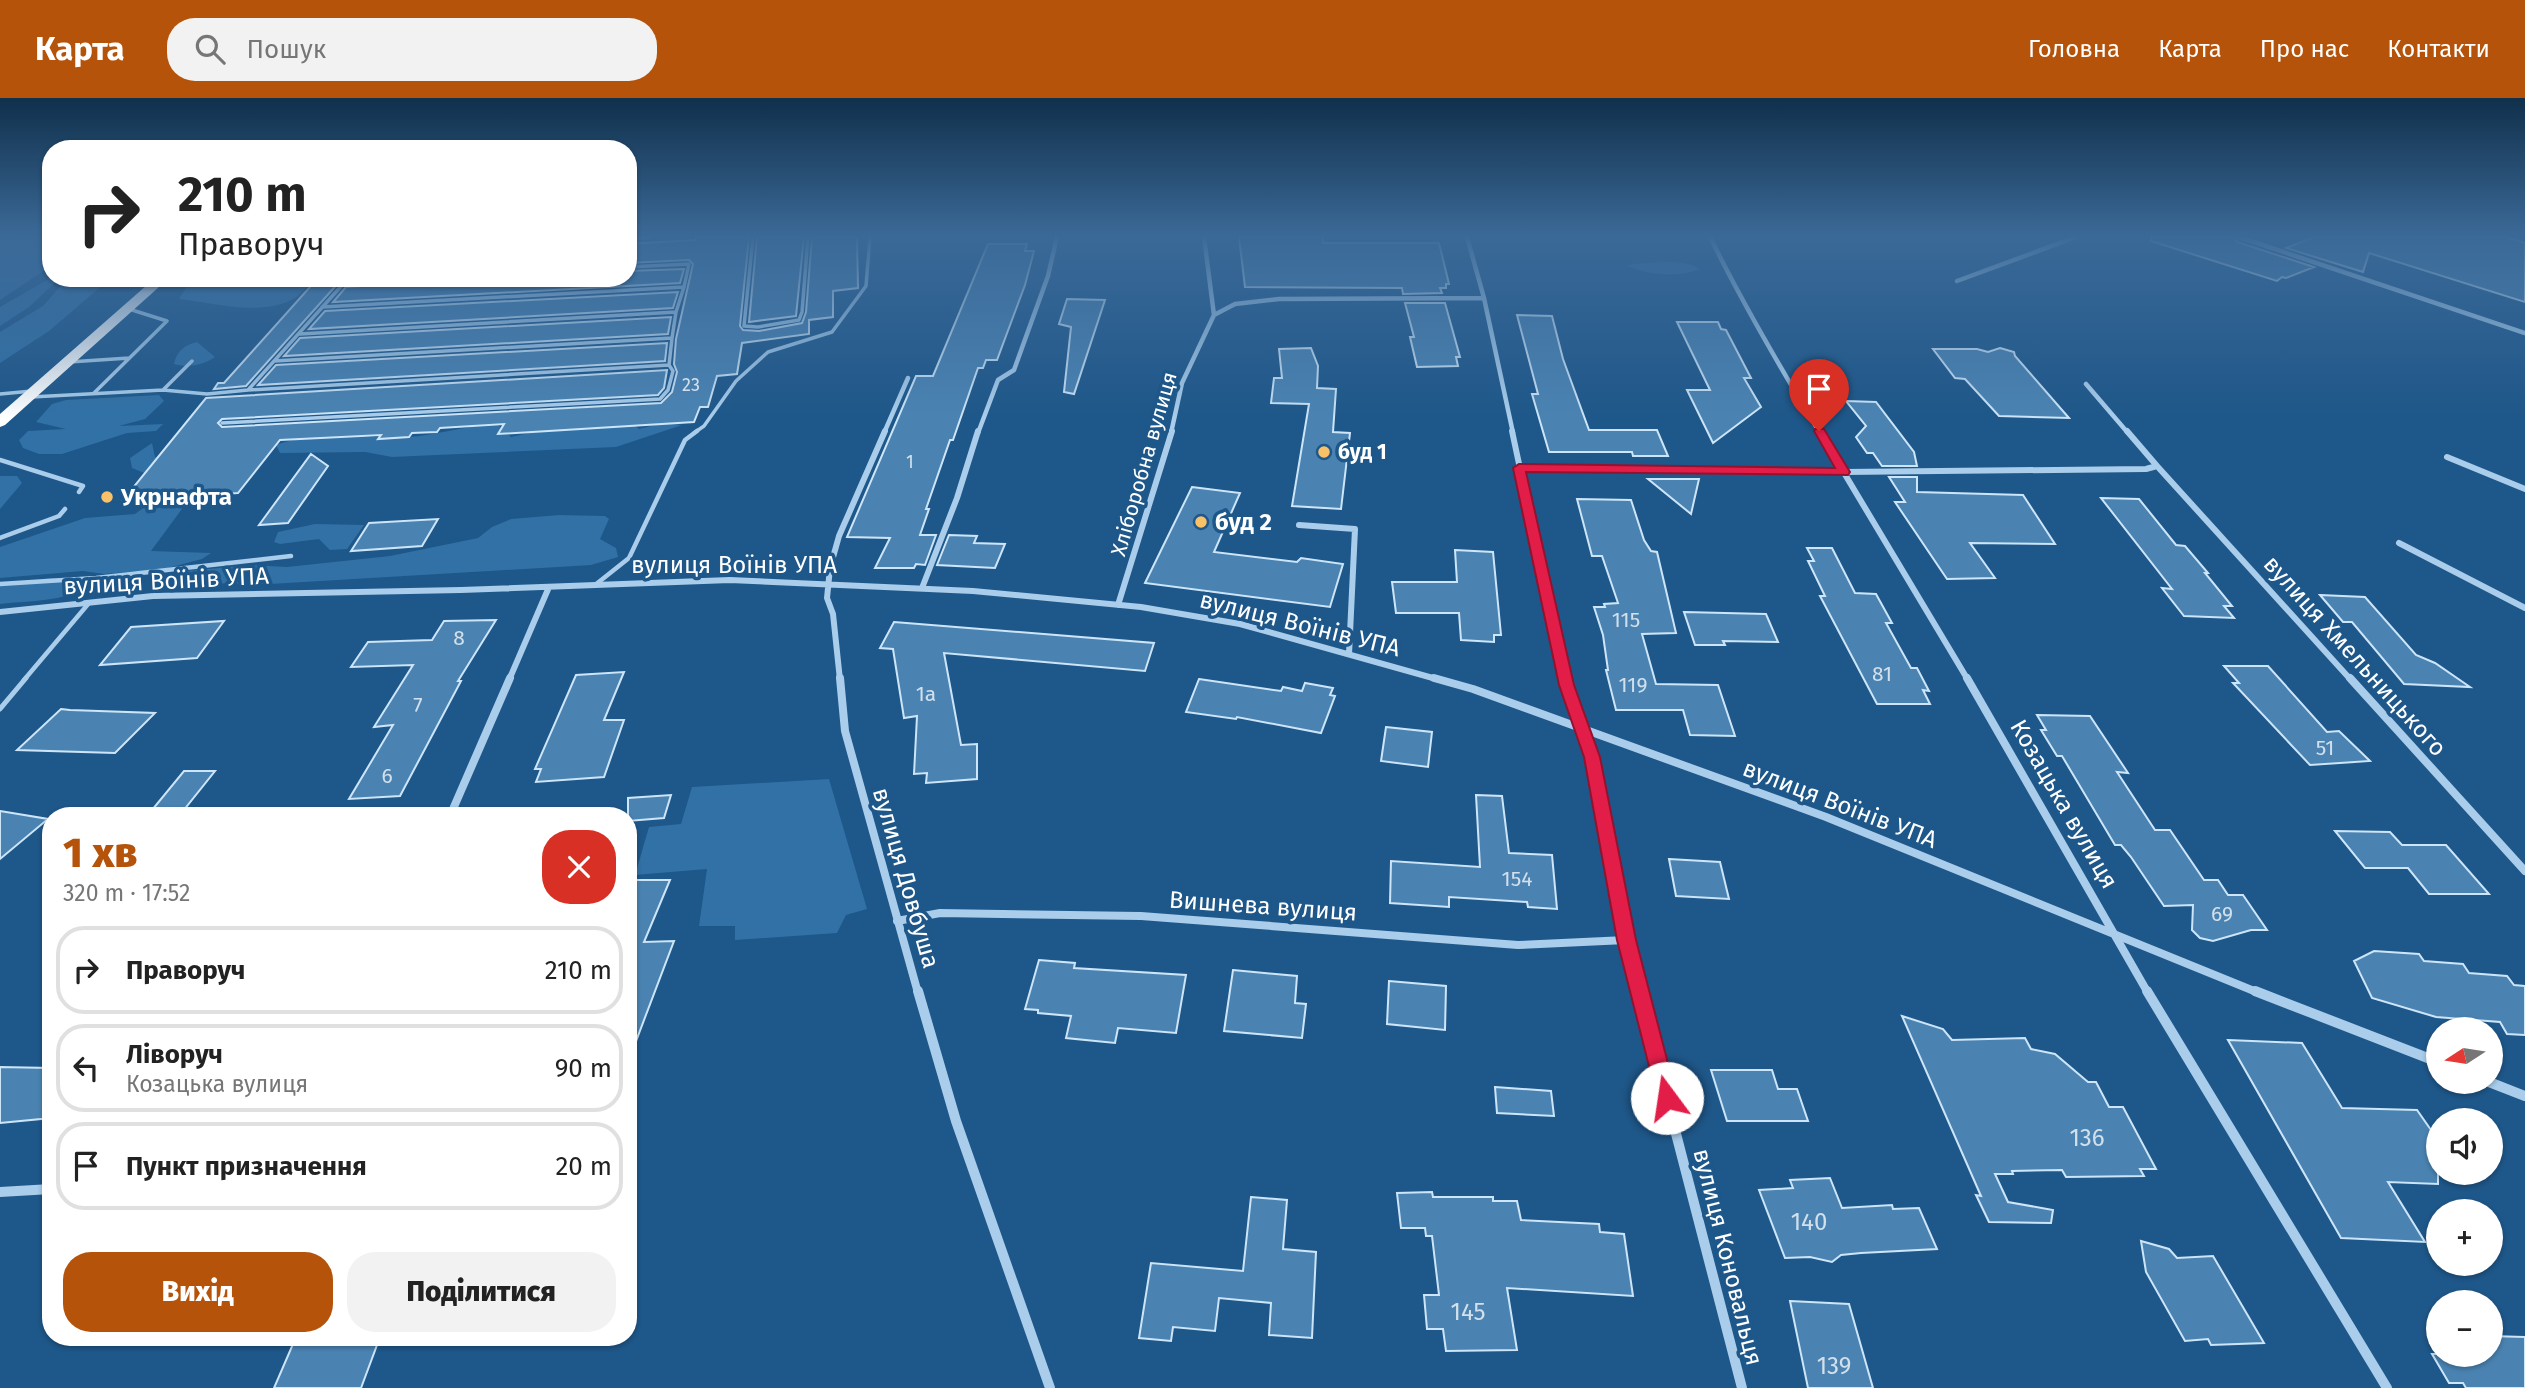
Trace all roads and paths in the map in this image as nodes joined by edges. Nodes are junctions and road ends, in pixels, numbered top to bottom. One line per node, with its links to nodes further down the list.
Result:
1 (142, 297): 14 (highway)
2 (332, 297): 13 (lane)
3 (500, 297): 13 (lane)
4 (681, 297): 15 (lane)
5 (747, 297): 6 (lane)
6 (803, 297)
7 (858, 297): 48 (lane)
8 (1040, 297): 50 (street)
9 (1212, 297): 16 (street)
10 (1741, 297): 38 (street, Козацька вулиця)
11 (2418, 297): 17 (street)
12 (1484, 298): 16 (street); 37 (street, вулиця Коновальця)
13 (323, 307): 18 (lane)
14 (129, 309): 20 (lane); 23 (highway)
15 (676, 312): 18 (lane); 19 (lane)
16 (1214, 315): 52 (street, Хліборобна вулиця)
17 (2525, 333)
18 (299, 334): 22 (lane)
19 (672, 338): 22 (lane); 24 (lane)
20 (129, 358): 23 (lane); 29 (lane)
21 (192, 361): 27 (lane)
22 (274, 361): 28 (lane)
23 (69, 362): 31 (highway)
24 (669, 365): 28 (lane); 33 (lane)
25 (908, 378): 47 (street, вулиця Довбуша)
26 (2086, 384): 36 (street, вулиця Хмельницького)
27 (163, 390): 28 (lane); 29 (lane)
28 (248, 390)
29 (94, 393): 31 (lane)
30 (0, 394): 31 (lane)
31 (32, 394): 32 (highway)
32 (0, 422)
33 (222, 423)
34 (2446, 457): 39 (street)
35 (0, 460): 40 (lane)
36 (2157, 466): 38 (street); 59 (street, вулиця Хмельницького)
37 (1519, 468): 38 (street); 57 (street, вулиця Коновальця)
38 (1844, 472): 61 (street, Козацька вулиця)
39 (2525, 489)
40 (79, 492)
41 (65, 509): 43 (lane)
42 (1299, 525): 55 (street)
43 (0, 538)
44 (2399, 543): 53 (street)
45 (291, 556): 46 (lane)
46 (0, 584)
47 (832, 584): 48 (street, вулиця Воїнів УПА); 50 (street, вулиця Воїнів УПА); 60 (street, вулиця Довбуша)
48 (595, 585): 49 (street, вулиця Воїнів УПА)
49 (549, 587): 51 (street, вулиця Воїнів УПА); 58 (street)
50 (922, 589): 52 (street, вулиця Воїнів УПА)
51 (89, 603): 54 (street, вулиця Воїнів УПА); 56 (lane)
52 (1118, 605): 55 (street, вулиця Воїнів УПА)
53 (2525, 608)
54 (0, 612)
55 (1349, 654): 57 (street, вулиця Воїнів УПА)
56 (0, 709)
57 (1579, 727): 61 (street, вулиця Воїнів УПА); 62 (street, вулиця Коновальця)
58 (454, 807)
59 (2525, 872)
60 (897, 921): 62 (street, Вишнева вулиця); 68 (street, вулиця Довбуша)
61 (2112, 933): 63 (street, вулиця Воїнів УПА); 70 (street, Козацька вулиця)
62 (1626, 940): 69 (street, вулиця Коновальця)
63 (2426, 1057)
64 (2503, 1087): 65 (street)
65 (2525, 1096)
66 (42, 1190): 67 (street)
67 (0, 1192)
68 (1050, 1388)
69 (1742, 1388)
70 (2387, 1388)

